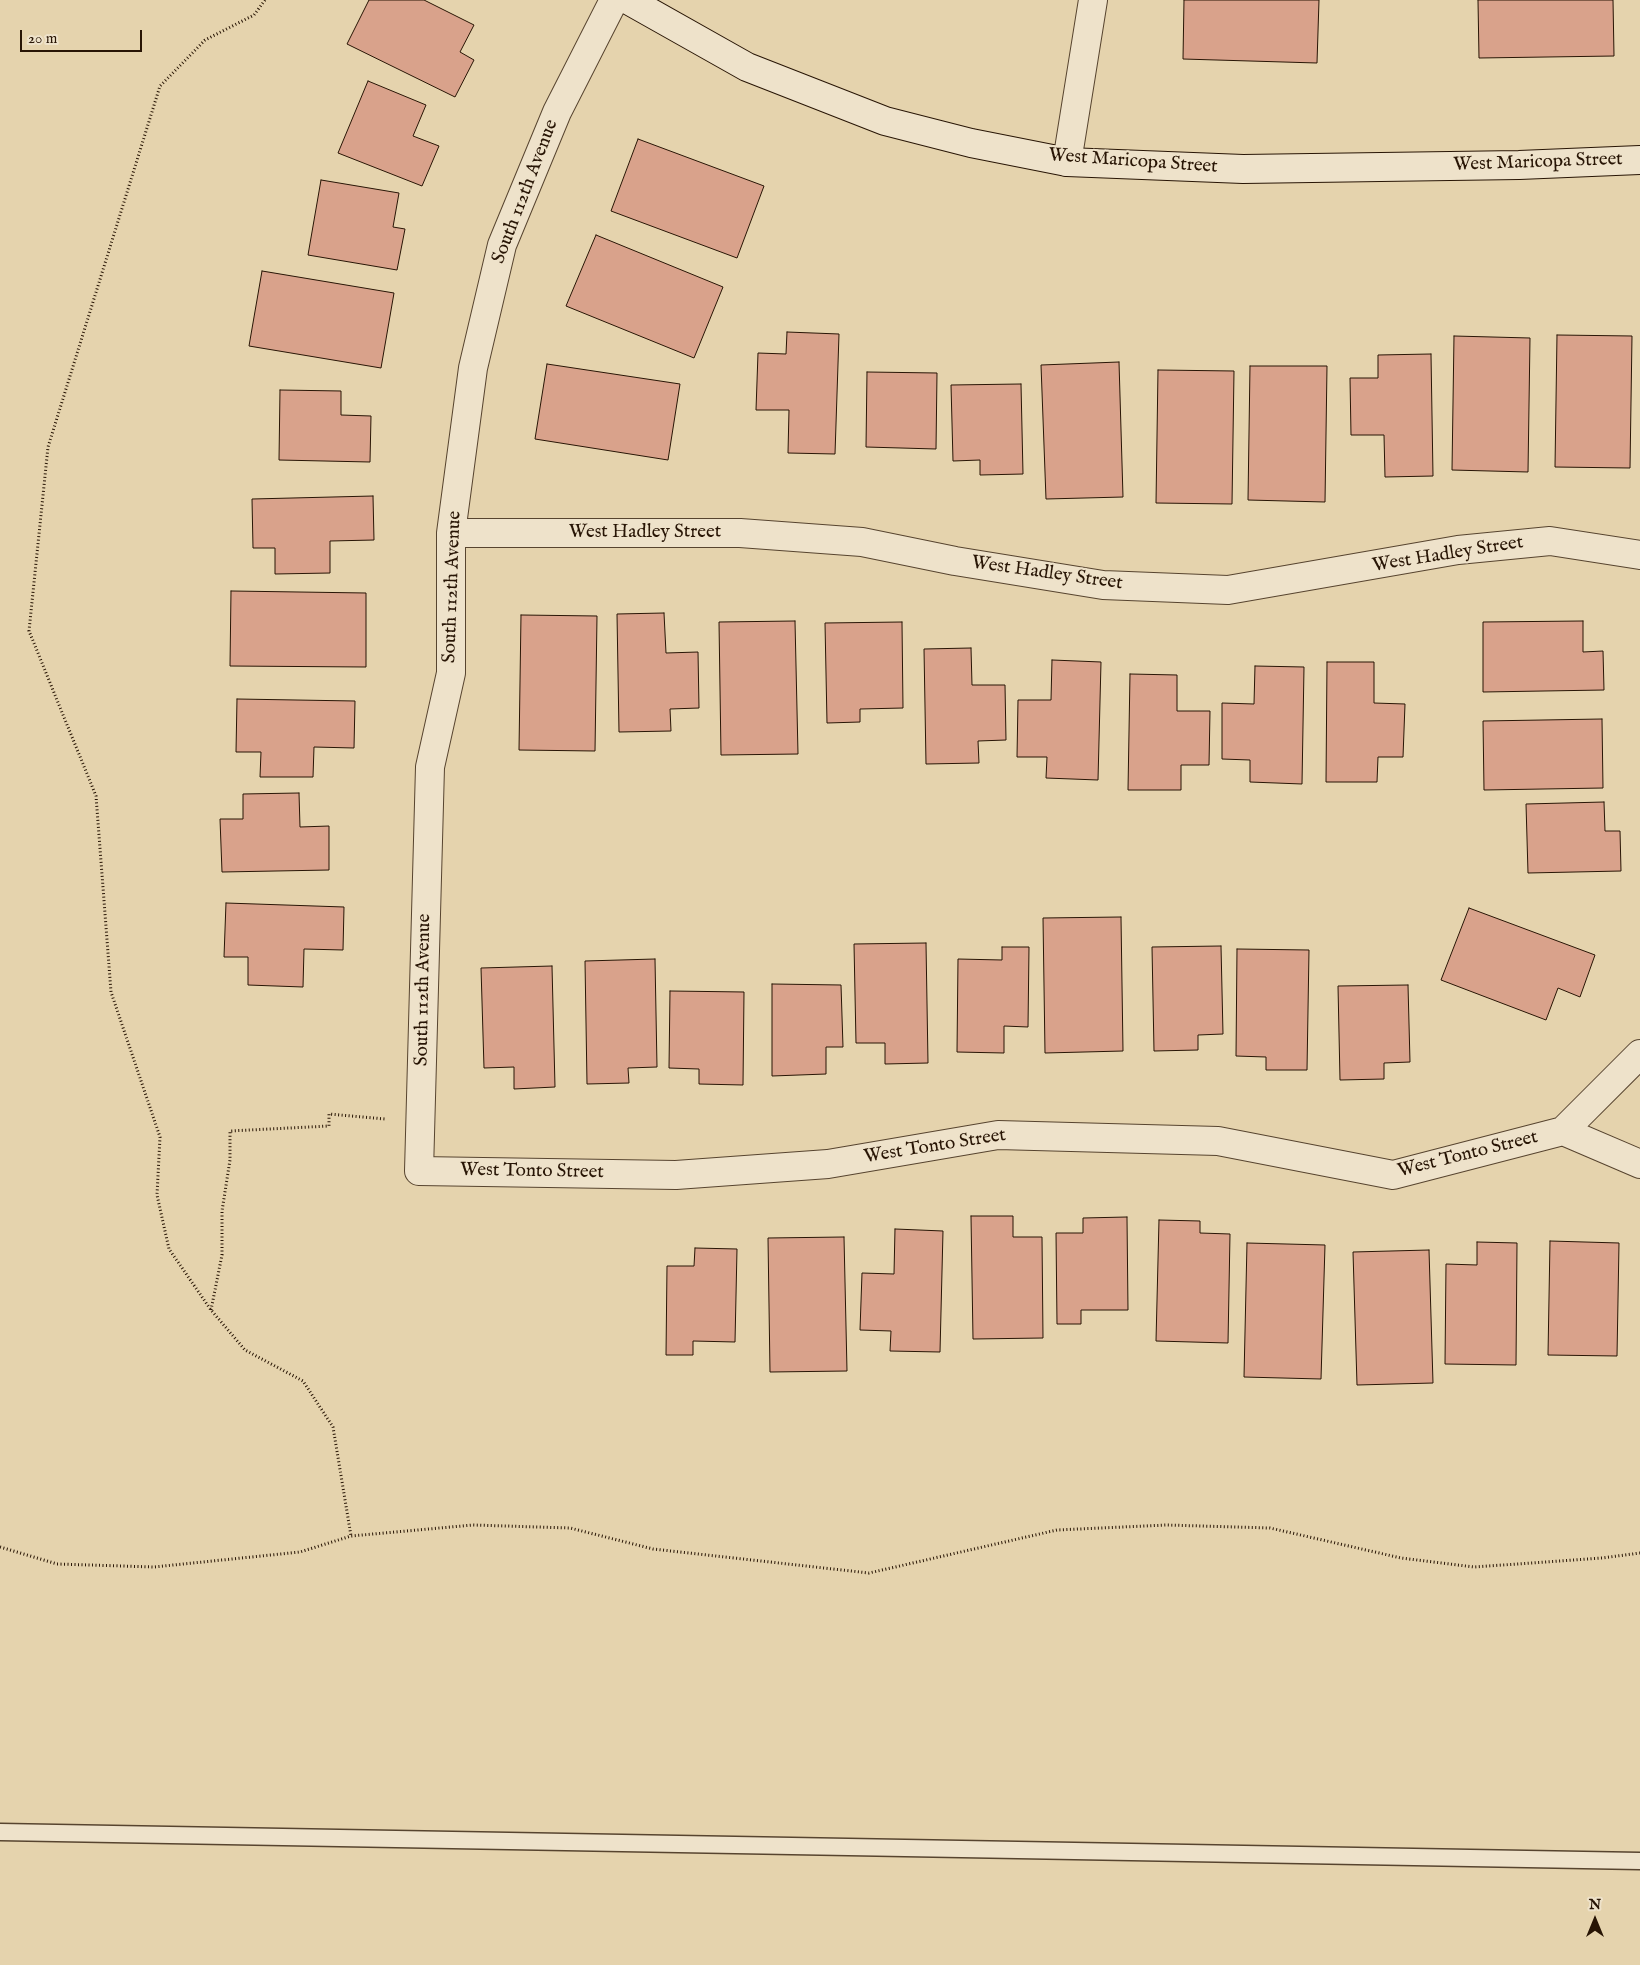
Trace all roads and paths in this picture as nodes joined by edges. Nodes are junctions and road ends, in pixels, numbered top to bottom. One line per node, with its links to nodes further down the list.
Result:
1 (265, 0): 14 (path)
2 (614, 0): 7 (street, South 112th Avenue)
3 (628, 0): 6 (street, West Maricopa Street)
4 (1093, 0): 6 (street)
5 (1640, 160): 6 (street, West Maricopa Street)
6 (1066, 162)
7 (451, 533): 8 (street, West Hadley Street); 10 (street, South 112th Avenue)
8 (1640, 555)
9 (1640, 1054): 11 (street, West Tonto Street)
10 (421, 1122): 13 (street, South 112th Avenue); 14 (path)
11 (1563, 1131): 12 (street, West Tonto Street); 13 (street, West Tonto Street)
12 (1640, 1164)
13 (419, 1171)
14 (211, 1310): 15 (path)
15 (352, 1536): 16 (path); 17 (path)
16 (0, 1547)
17 (1640, 1553)
18 (0, 1832): 19 (lane)
19 (1640, 1860)

